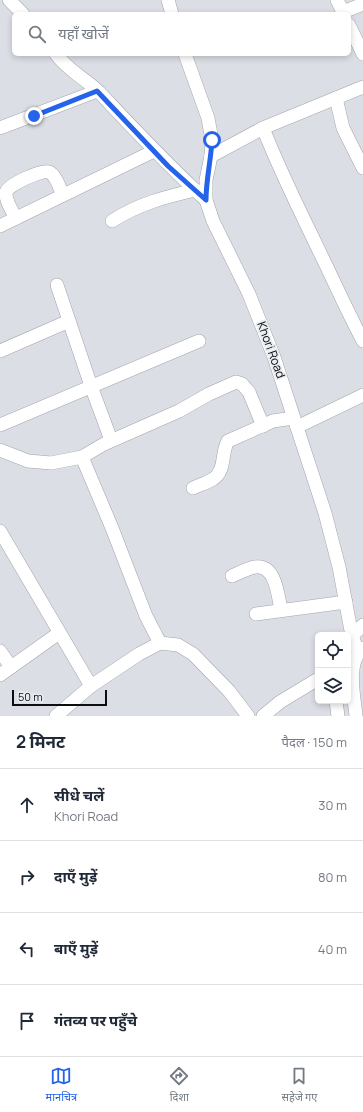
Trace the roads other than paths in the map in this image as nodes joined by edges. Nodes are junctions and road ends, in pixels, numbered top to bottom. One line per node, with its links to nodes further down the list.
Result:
1 (9, 0): 5 (street)
2 (168, 0): 6 (street)
3 (363, 4): 4 (street)
4 (341, 9)
5 (21, 12)
6 (171, 12)
7 (351, 29): 8 (street)
8 (363, 54)
9 (57, 56): 12 (street)
10 (186, 56): 17 (street, Khori Road)
11 (363, 87): 13 (street)
12 (97, 91): 14 (street); 16 (street)
13 (336, 98): 15 (street); 18 (street)
14 (0, 128)
15 (263, 128): 17 (street); 28 (street)
16 (154, 150): 19 (street); 20 (street)
17 (211, 156): 21 (street, Khori Road)
18 (363, 168)
19 (195, 190): 21 (street); 23 (street)
20 (63, 195): 22 (street); 22 (street)
21 (206, 200): 32 (street, Khori Road)
22 (16, 218): 24 (street)
23 (112, 221)
24 (0, 226)
25 (57, 285): 26 (street)
26 (69, 321): 29 (street); 30 (street)
27 (199, 341): 30 (street)
28 (363, 341)
29 (0, 351)
30 (91, 386): 33 (street); 35 (street)
31 (363, 395): 32 (street)
32 (295, 422): 34 (street); 41 (street, Khori Road)
33 (0, 425)
34 (263, 426): 35 (street); 38 (street)
35 (111, 440): 37 (street)
36 (0, 450): 37 (street)
37 (82, 457): 49 (street)
38 (193, 488)
39 (0, 531): 46 (street)
40 (232, 576): 42 (street)
41 (346, 602): 42 (street); 45 (street, Khori Road)
42 (281, 610): 43 (street)
43 (256, 614)
44 (363, 625): 47 (street)
45 (349, 632)
46 (59, 633): 52 (street); 56 (street)
47 (351, 637)
48 (351, 639): 51 (street, Khori Road)
49 (160, 643): 56 (street); 59 (street)
50 (0, 650): 52 (street)
51 (361, 650): 53 (street)
52 (11, 667): 54 (street)
53 (351, 674): 62 (street)
54 (0, 675)
55 (315, 681): 60 (street)
56 (91, 686): 58 (street)
57 (336, 704): 61 (street)
58 (56, 716)
59 (248, 716)
60 (263, 716)
61 (338, 716)
62 (356, 716)

